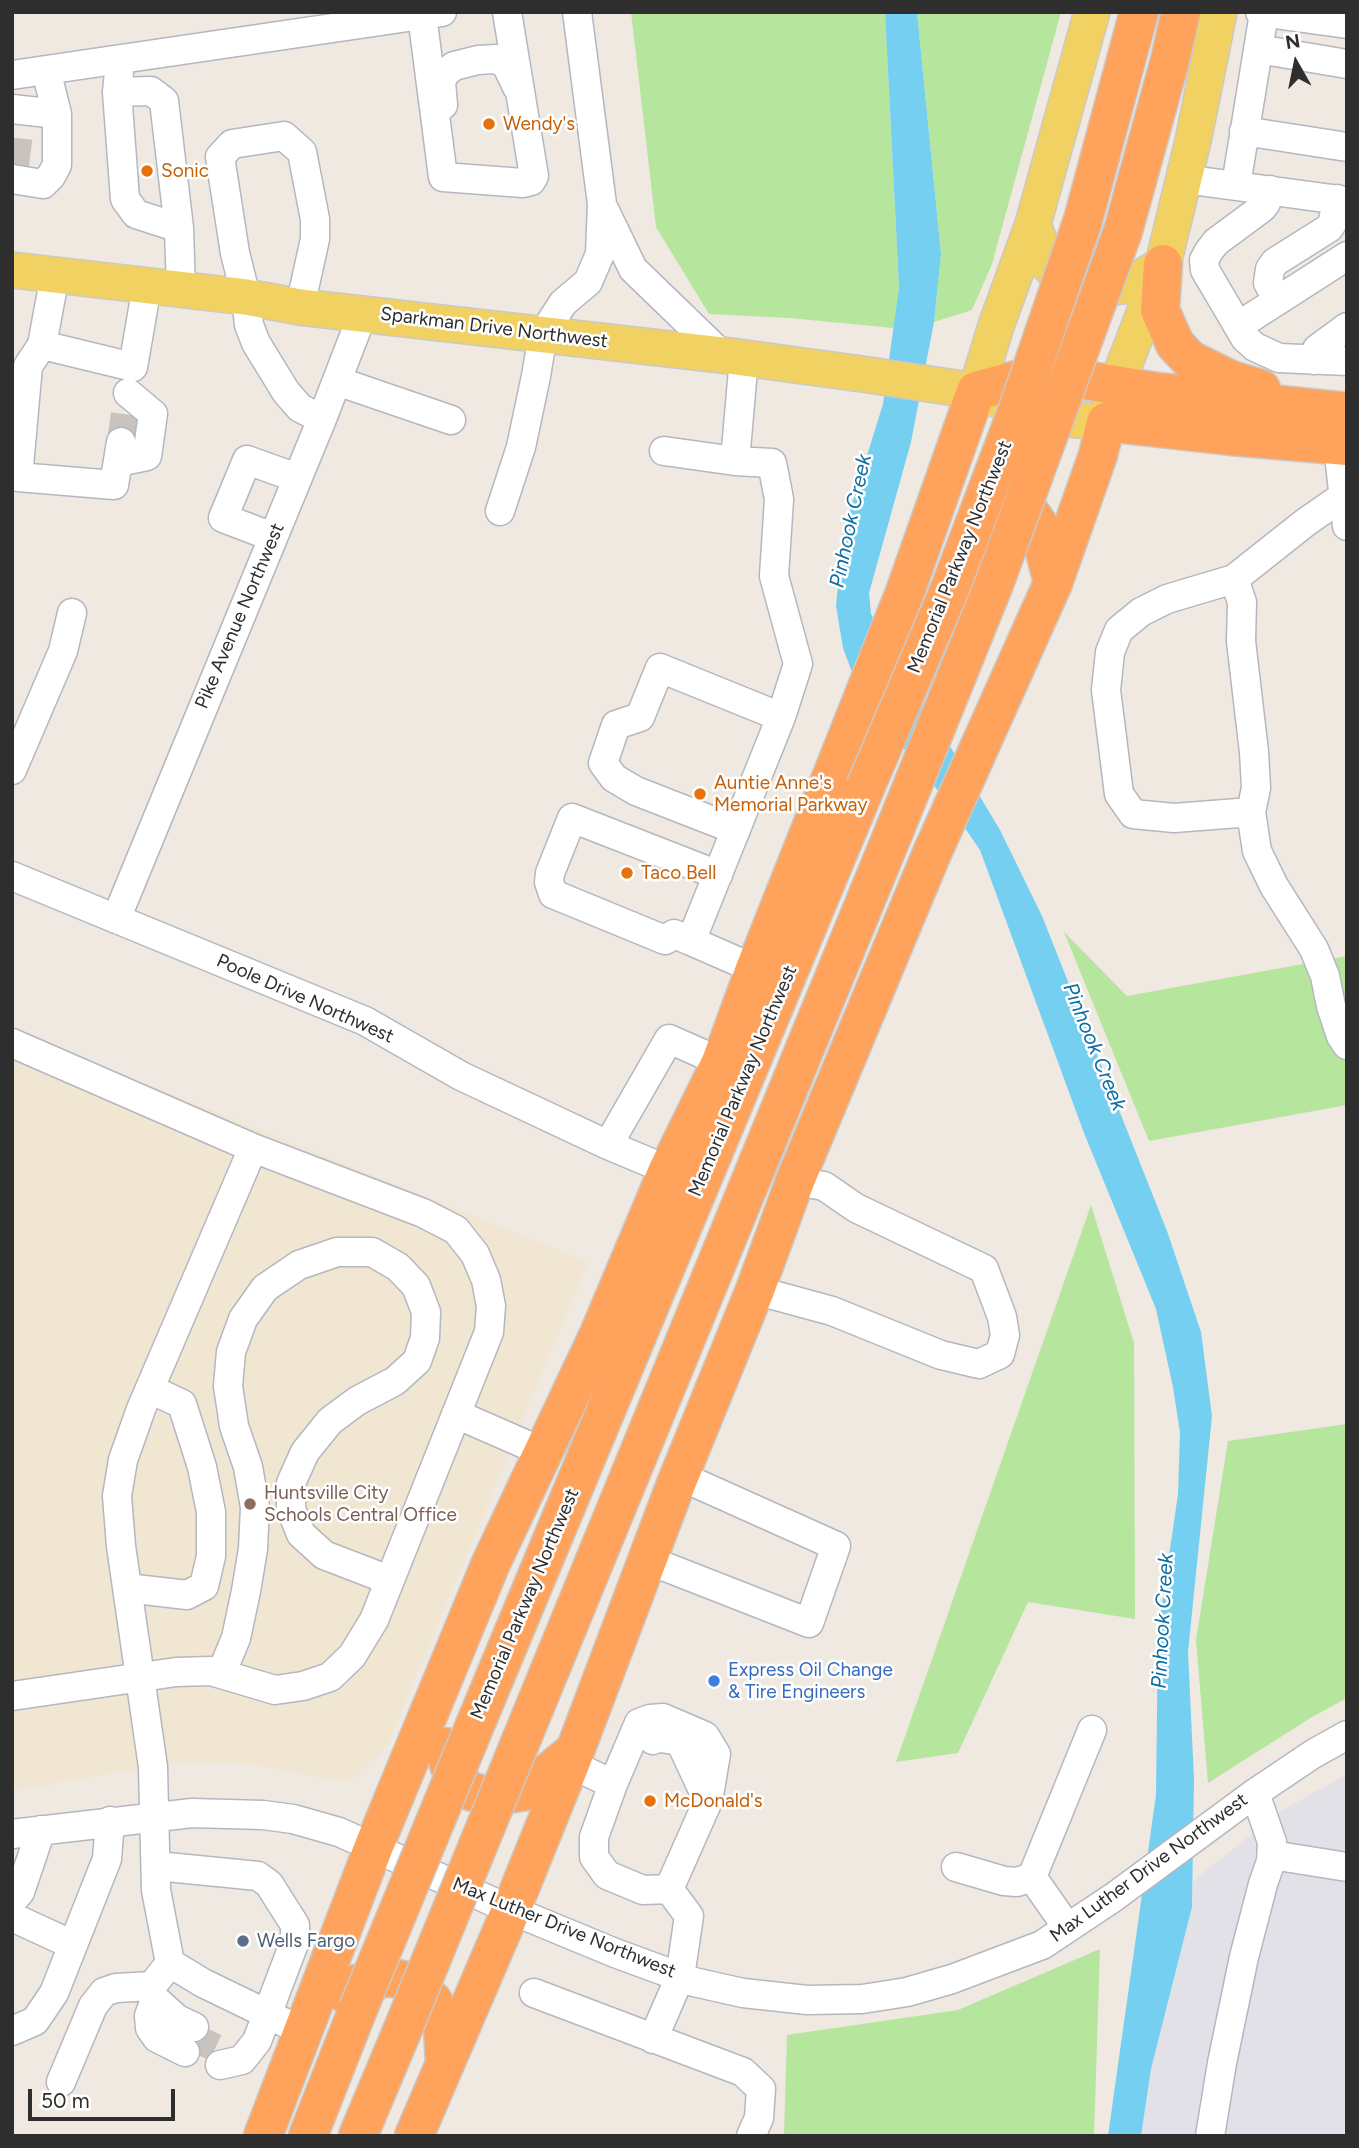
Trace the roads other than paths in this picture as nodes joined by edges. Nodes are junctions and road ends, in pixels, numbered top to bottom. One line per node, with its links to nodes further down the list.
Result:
1 (507, 12): 10 (street)
2 (577, 12): 29 (street)
3 (1092, 12): 30 (main road)
4 (1139, 12): 131 (highway, Memorial Parkway Northwest, bridge)
5 (1181, 12): 132 (highway, Memorial Parkway Northwest, bridge)
6 (1219, 12): 25 (main road)
7 (1262, 13): 9 (street); 11 (street)
8 (432, 14): 12 (street); 13 (street)
9 (1347, 24)
10 (511, 43): 12 (street); 18 (street)
11 (1258, 49): 14 (street); 21 (street)
12 (427, 56): 23 (street)
13 (121, 59): 15 (street); 17 (street)
14 (1347, 64)
15 (46, 70): 16 (street); 19 (street)
16 (12, 75)
17 (117, 92): 31 (street); 31 (street)
18 (521, 96): 23 (street); 23 (street)
19 (57, 114): 20 (street); 24 (street)
20 (18, 117)
21 (1244, 131): 22 (street); 26 (street)
22 (1347, 147)
23 (440, 162)
24 (13, 175)
25 (1184, 179): 26 (street); 33 (main road)
26 (1236, 185): 27 (street)
27 (1270, 190): 28 (street); 41 (street)
28 (1342, 200): 38 (street)
29 (602, 204): 43 (street); 45 (street)
30 (1033, 224): 33 (main road); 50 (main road)
31 (178, 228): 36 (street)
32 (1347, 256): 38 (street)
33 (1163, 264): 49 (main road); 55 (highway)
34 (12, 270): 35 (main road, Sparkman Drive Northwest)
35 (55, 275): 36 (main road, Sparkman Drive Northwest); 44 (street)
36 (164, 288): 37 (main road, Sparkman Drive Northwest); 51 (street)
37 (246, 297): 39 (main road, Sparkman Drive Northwest); 39 (street); 52 (street)
38 (1278, 300): 41 (street)
39 (300, 307): 40 (main road, Sparkman Drive Northwest)
40 (363, 313): 43 (main road, Sparkman Drive Northwest); 48 (street, Pike Avenue Northwest)
41 (1238, 326): 46 (street)
42 (1347, 327): 46 (street)
43 (542, 334): 45 (main road, Sparkman Drive Northwest); 60 (street)
44 (42, 345): 51 (street); 51 (street)
45 (733, 356): 50 (main road, Sparkman Drive Northwest); 57 (street)
46 (1314, 360): 47 (street)
47 (1347, 361)
48 (337, 381): 52 (street, Pike Avenue Northwest); 53 (street)
49 (1117, 384): 50 (highway, Sparkman Drive Northwest); 54 (main road); 55 (highway, Sparkman Drive Northwest)
50 (959, 388): 54 (main road, Sparkman Drive Northwest); 61 (highway)
51 (129, 391)
52 (322, 419): 58 (street, Pike Avenue Northwest)
53 (451, 420)
54 (1107, 422): 55 (highway); 65 (highway)
55 (1333, 424): 59 (street)
56 (664, 451): 57 (street)
57 (735, 461): 67 (street)
58 (297, 478): 63 (street, Pike Avenue Northwest); 63 (street)
59 (1342, 497): 62 (street); 64 (street)
60 (500, 511)
61 (929, 521): 65 (highway); 75 (highway)
62 (1347, 526)
63 (273, 537): 73 (street, Pike Avenue Northwest)
64 (1234, 579): 69 (street); 69 (street)
65 (1053, 583): 82 (highway)
66 (72, 613): 68 (street)
67 (781, 717): 70 (street); 70 (street)
68 (12, 770)
69 (1251, 812): 76 (street)
70 (736, 830): 71 (street)
71 (718, 875): 74 (street); 74 (street)
72 (12, 876): 73 (street, Poole Drive Northwest)
73 (116, 919): 79 (street, Poole Drive Northwest)
74 (683, 938): 75 (street)
75 (755, 969): 78 (highway)
76 (1347, 1045)
77 (14, 1051): 80 (street)
78 (721, 1062): 79 (street); 81 (highway)
79 (607, 1145): 81 (street, Poole Drive Northwest)
80 (253, 1148): 84 (street); 85 (street)
81 (668, 1170): 86 (highway)
82 (795, 1181): 83 (highway); 83 (street)
83 (755, 1290): 87 (highway)
84 (150, 1389): 90 (street); 90 (street)
85 (456, 1415): 86 (street); 89 (street)
86 (543, 1452): 94 (highway)
87 (680, 1476): 88 (highway); 88 (street)
88 (648, 1560): 97 (highway)
89 (389, 1580): 91 (street); 91 (street)
90 (127, 1588): 92 (street)
91 (221, 1674): 92 (street)
92 (140, 1677): 93 (street); 101 (street)
93 (12, 1696)
94 (435, 1700): 97 (highway); 105 (highway)
95 (1091, 1730): 111 (street)
96 (1347, 1735): 99 (street, Max Luther Drive Northwest)
97 (572, 1758): 98 (street); 114 (highway)
98 (612, 1784): 100 (street); 107 (street)
99 (1255, 1793): 106 (street); 116 (street, Max Luther Drive Northwest)
100 (708, 1801): 107 (street); 112 (street)
101 (152, 1816): 102 (street, Max Luther Drive Northwest); 105 (street, Max Luther Drive Northwest); 108 (street)
102 (110, 1821): 103 (street, Max Luther Drive Northwest); 117 (street)
103 (41, 1830): 104 (street, Max Luther Drive Northwest); 113 (street)
104 (12, 1835)
105 (374, 1846): 114 (street, Max Luther Drive Northwest); 123 (highway)
106 (1272, 1855): 110 (street); 135 (street)
107 (594, 1857): 112 (street)
108 (156, 1866): 118 (street); 122 (street)
109 (956, 1867): 111 (street)
110 (1347, 1867)
111 (1032, 1877): 116 (street)
112 (669, 1889): 119 (street)
113 (12, 1901)
114 (511, 1910): 119 (street, Max Luther Drive Northwest); 127 (highway)
115 (12, 1917): 117 (street)
116 (1067, 1927): 119 (street, Max Luther Drive Northwest)
117 (74, 1945): 124 (street)
118 (170, 1963): 120 (street); 122 (street)
119 (680, 1977): 126 (street)
120 (153, 1992): 125 (street); 129 (street)
121 (534, 1993): 126 (street)
122 (266, 2014): 123 (street); 128 (street)
123 (306, 2021): 127 (highway); 128 (highway)
124 (12, 2031)
125 (191, 2036)
126 (653, 2039): 134 (street)
127 (445, 2064): 133 (highway)
128 (283, 2081): 130 (highway)
129 (61, 2082)
130 (263, 2136)
131 (308, 2136)
132 (359, 2136)
133 (414, 2136)
134 (751, 2136)
135 (1210, 2136)

